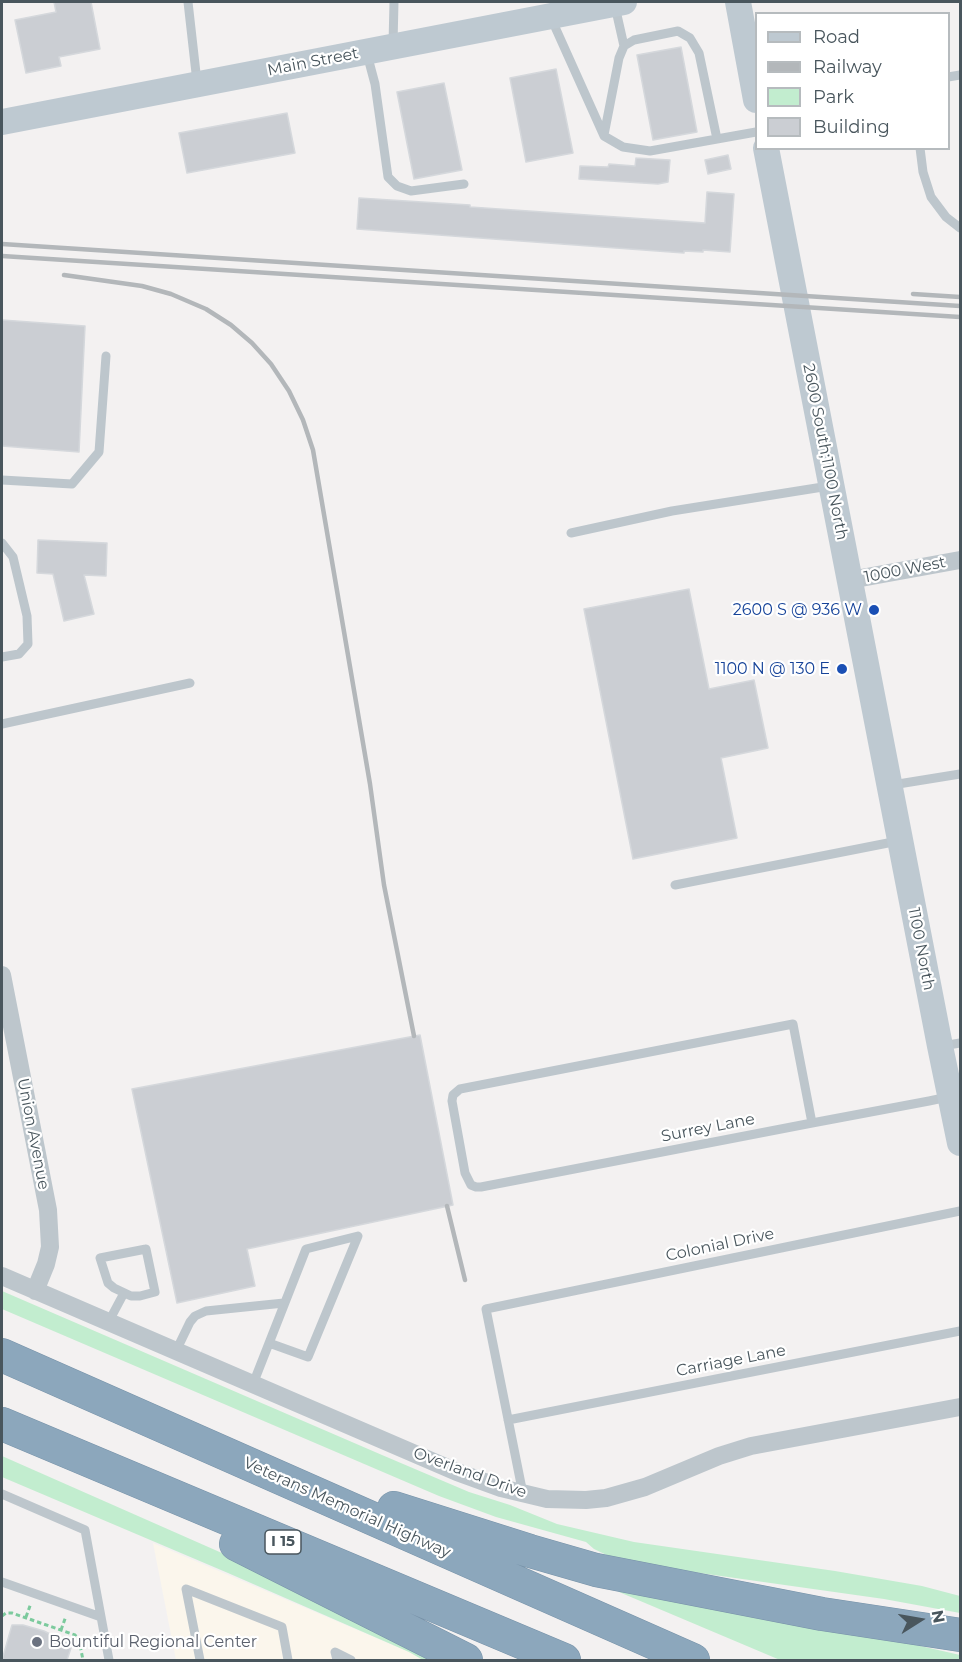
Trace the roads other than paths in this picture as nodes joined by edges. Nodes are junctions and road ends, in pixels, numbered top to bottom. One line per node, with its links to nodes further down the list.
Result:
1 (189, 2): 9 (lane)
2 (394, 2): 6 (lane)
3 (619, 2): 5 (main road, Main Street); 7 (lane)
4 (738, 2): 10 (main road)
5 (538, 15): 6 (main road, Main Street); 13 (lane)
6 (393, 46): 8 (main road, Main Street)
7 (624, 46): 13 (lane); 14 (lane)
8 (367, 51): 9 (main road, Main Street); 17 (lane)
9 (197, 84): 11 (main road, Main Street)
10 (755, 95)
11 (2, 122)
12 (755, 132): 14 (lane)
13 (604, 136): 14 (lane)
14 (717, 139)
15 (766, 150): 21 (main road, 2600 South;1100 North)
16 (920, 150): 18 (lane)
17 (464, 183)
18 (960, 228)
19 (106, 356): 20 (lane)
20 (2, 480)
21 (831, 485): 22 (lane); 25 (main road, 2600 South;1100 North)
22 (571, 533)
23 (2, 543): 26 (lane)
24 (960, 560): 25 (street, 1000 West)
25 (850, 580): 29 (main road, 2600 South;1100 North)
26 (2, 657)
27 (190, 683): 28 (lane)
28 (2, 724)
29 (884, 756): 31 (main road, 1100 North)
30 (960, 774): 31 (lane)
31 (890, 785): 32 (main road, 1100 North)
32 (900, 840): 33 (lane); 36 (main road, 1100 North)
33 (675, 885)
34 (2, 975): 35 (street, Union Avenue)
35 (5, 1015): 42 (street, Union Avenue)
36 (950, 1045): 37 (main road, 1100 North)
37 (950, 1097): 38 (lane, Surrey Lane); 39 (main road, 1100 North)
38 (812, 1123): 38 (lane, Surrey Lane)
39 (960, 1141)
40 (960, 1211): 52 (lane, Colonial Drive)
41 (2, 1276): 42 (street, Overland Drive)
42 (35, 1291): 45 (street, Overland Drive)
43 (124, 1293): 43 (lane); 45 (lane)
44 (284, 1303): 47 (lane); 47 (lane); 48 (lane)
45 (108, 1323): 48 (street, Overland Drive)
46 (960, 1331): 52 (lane, Carriage Lane)
47 (269, 1343): 50 (lane)
48 (176, 1351): 50 (street, Overland Drive)
49 (2, 1355): 54 (highway, Veterans Memorial Highway)
50 (253, 1384): 56 (street, Overland Drive)
51 (960, 1407): 56 (street, Overland Drive)
52 (508, 1420): 56 (lane)
53 (2, 1424): 65 (highway); 66 (highway, I 15)
54 (257, 1468): 59 (highway); 67 (highway, Veterans Memorial Highway)
55 (2, 1494): 58 (lane)
56 (523, 1494)
57 (2, 1582): 58 (lane)
58 (101, 1617): 60 (lane)
59 (960, 1635)
60 (109, 1660)
61 (200, 1660): 62 (lane)
62 (288, 1660)
63 (337, 1660): 64 (lane)
64 (351, 1660)
65 (466, 1660)
66 (564, 1660)
67 (693, 1660)

